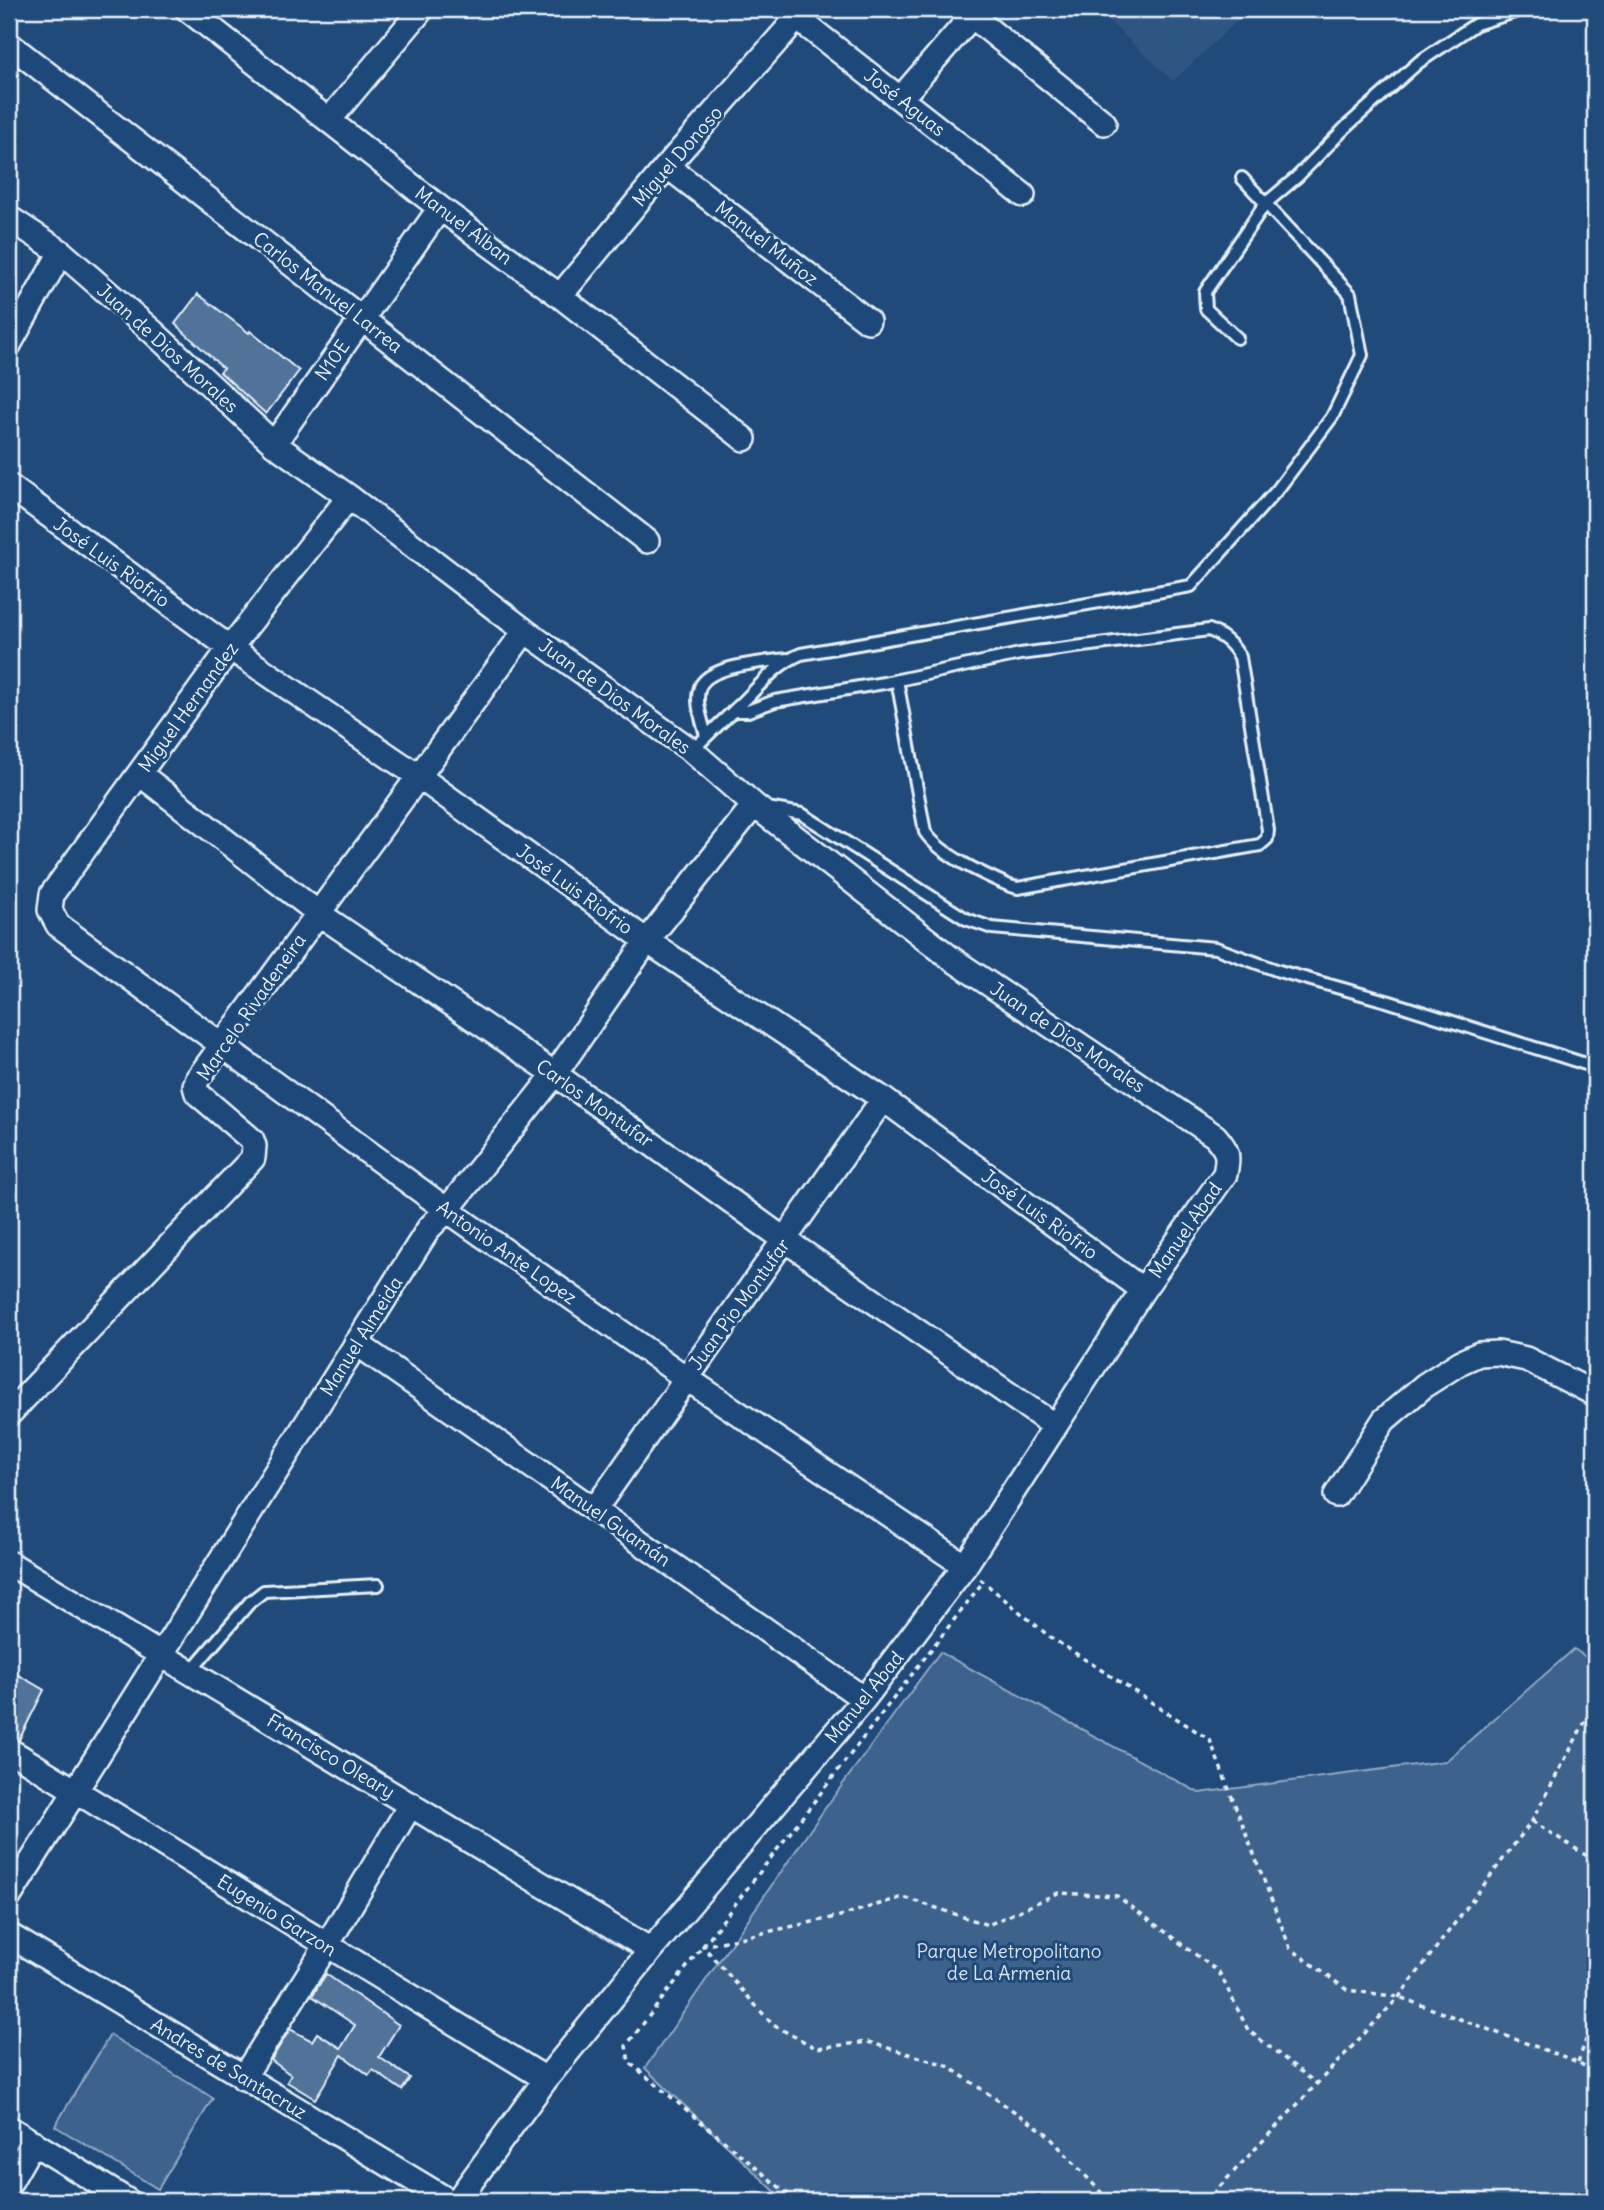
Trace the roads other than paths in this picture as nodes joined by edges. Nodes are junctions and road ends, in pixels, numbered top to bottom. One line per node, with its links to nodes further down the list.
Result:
1 (187, 9): 8 (street, Manuel Alban)
2 (422, 9): 8 (street)
3 (1524, 9): 13 (lane)
4 (792, 13): 7 (street, José Aguas); 10 (street, Miguel Donoso)
5 (975, 13): 7 (street); 9 (street)
6 (9, 44): 18 (street, Carlos Manuel Larrea)
7 (901, 99): 12 (street, José Aguas)
8 (329, 120): 14 (street, Manuel Alban)
9 (1104, 123)
10 (667, 166): 17 (street, Miguel Donoso); 19 (street, Manuel Muñoz)
11 (1242, 178): 13 (lane)
12 (1023, 195)
13 (1265, 204): 20 (lane); 29 (lane)
14 (440, 208): 17 (street, Manuel Alban); 18 (street, N10E)
15 (9, 218): 16 (street, Juan de Dios Morales)
16 (61, 252): 21 (street); 23 (street, Juan de Dios Morales)
17 (560, 296): 22 (street, Manuel Alban)
18 (362, 318): 23 (street, N10E); 26 (street, Carlos Manuel Larrea)
19 (868, 321)
20 (1237, 338)
21 (9, 345)
22 (744, 439)
23 (274, 444): 25 (street, Juan de Dios Morales)
24 (9, 486): 28 (street, José Luis Riofrio)
25 (349, 497): 27 (street, Juan de Dios Morales); 28 (street, Miguel Hernandez)
26 (648, 541)
27 (525, 631): 32 (street, Juan de Dios Morales); 34 (street, Marcelo Rivadeneira)
28 (230, 648): 33 (street, Miguel Hernandez); 34 (street, José Luis Riofrio)
29 (787, 659): 31 (lane); 32 (lane)
30 (897, 680): 30 (lane); 31 (lane)
31 (734, 711): 32 (lane)
32 (699, 744): 35 (street, Juan de Dios Morales)
33 (140, 774): 36 (street, Carlos Montufar); 37 (street, Miguel Hernandez)
34 (418, 776): 36 (street, Marcelo Rivadeneira); 38 (street, José Luis Riofrio)
35 (754, 805): 38 (street, Manuel Almeida); 40 (lane); 43 (street, Juan de Dios Morales)
36 (318, 913): 39 (street, Marcelo Rivadeneira); 41 (street, Carlos Montufar)
37 (58, 925): 39 (street, Antonio Ante Lopez)
38 (647, 941): 41 (street, Manuel Almeida); 42 (street, José Luis Riofrio)
39 (221, 1046): 44 (street, Antonio Ante Lopez); 50 (street, Marcelo Rivadeneira)
40 (1595, 1067)
41 (555, 1074): 44 (street, Manuel Almeida); 45 (street, Carlos Montufar)
42 (883, 1099): 45 (street, Juan Pio Montufar); 46 (street, José Luis Riofrio)
43 (1228, 1161): 46 (street, Manuel Abad)
44 (447, 1210): 47 (street, Manuel Almeida); 48 (street, Antonio Ante Lopez)
45 (785, 1240): 48 (street, Juan Pio Montufar); 51 (street, Carlos Montufar)
46 (1143, 1290): 51 (street, Manuel Abad)
47 (356, 1343): 53 (street, Manuel Guamán); 57 (street, Manuel Almeida)
48 (686, 1378): 53 (street, Juan Pio Montufar); 55 (street, Antonio Ante Lopez)
49 (1595, 1394): 52 (street)
50 (9, 1414)
51 (1055, 1426): 55 (street, Manuel Abad)
52 (1336, 1494)
53 (595, 1509): 59 (street, Manuel Guamán)
54 (9, 1563): 57 (street, Francisco Oleary)
55 (965, 1566): 59 (street, Manuel Abad)
56 (378, 1585): 58 (lane)
57 (161, 1655): 58 (street, Francisco Oleary); 61 (street, Manuel Almeida)
58 (190, 1672): 62 (street, Francisco Oleary)
59 (864, 1699): 66 (street, Manuel Abad)
60 (9, 1750): 61 (street, Eugenio Garzon)
61 (75, 1791): 63 (street, Manuel Almeida); 65 (street, Eugenio Garzon)
62 (411, 1804): 65 (street); 66 (street, Francisco Oleary)
63 (9, 1897)
64 (9, 1935): 67 (street, Andres de Santacruz)
65 (327, 1945): 67 (street); 68 (street, Eugenio Garzon)
66 (651, 1950): 68 (street, Manuel Abad)
67 (243, 2078): 73 (street, Andres de Santacruz)
68 (545, 2079): 74 (street, Manuel Abad)
69 (9, 2128): 70 (street)
70 (33, 2142): 71 (street); 72 (street)
71 (9, 2184)
72 (128, 2201)
73 (449, 2201)
74 (457, 2201)

